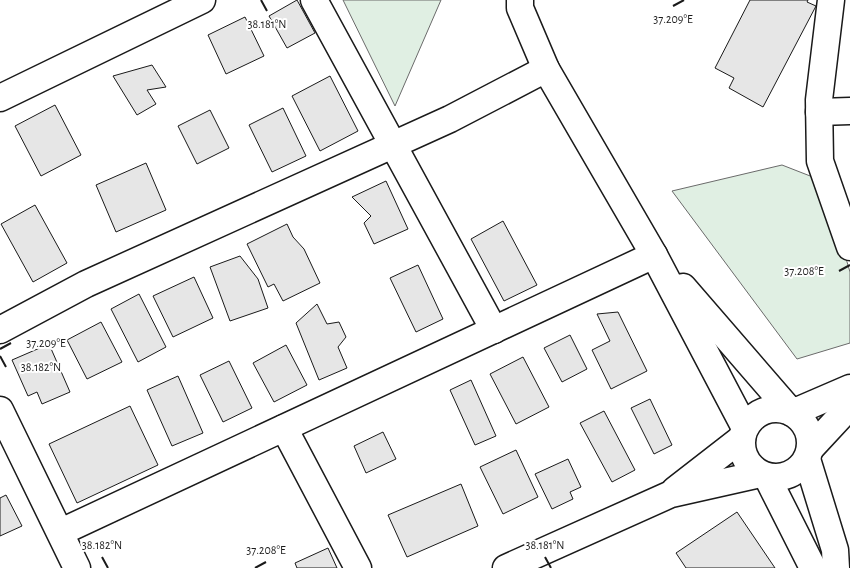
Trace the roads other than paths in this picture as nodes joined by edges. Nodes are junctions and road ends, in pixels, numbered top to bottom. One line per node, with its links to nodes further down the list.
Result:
1 (202, 0): 6 (street)
2 (314, 0): 9 (street)
3 (520, 0): 5 (street)
4 (832, 0): 8 (street)
5 (546, 69): 9 (street); 11 (street)
6 (0, 98)
7 (850, 111): 8 (street)
8 (819, 112): 10 (street)
9 (393, 145): 12 (street); 13 (street)
10 (850, 247)
11 (654, 255): 13 (street); 17 (street); 19 (street)
12 (0, 330)
13 (494, 330): 18 (street)
14 (850, 388): 17 (street)
15 (850, 406): 20 (street)
16 (0, 410): 23 (street)
17 (792, 413): 19 (street); 20 (street)
18 (284, 428): 23 (street); 25 (street)
19 (744, 433): 21 (street); 22 (street)
20 (809, 454): 21 (street); 28 (street)
21 (764, 475): 22 (street); 27 (street)
22 (671, 494): 26 (street)
23 (60, 532): 24 (street)
24 (77, 568)
25 (358, 568)
26 (506, 568)
27 (813, 568)
28 (836, 568)

